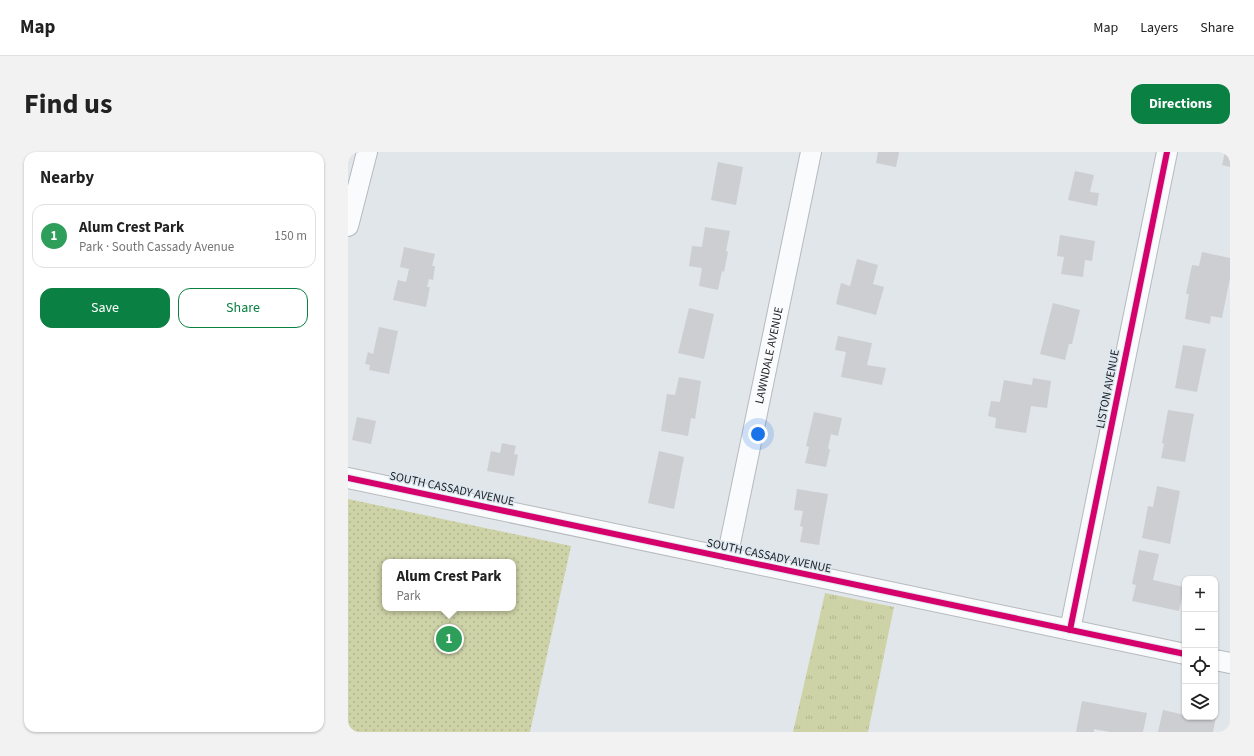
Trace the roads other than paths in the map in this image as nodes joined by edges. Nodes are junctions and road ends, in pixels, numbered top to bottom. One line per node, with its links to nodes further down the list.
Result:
1 (367, 152): 4 (street)
2 (811, 152): 6 (street, LAWNDALE AVENUE)
3 (1167, 152): 7 (street, LISTON AVENUE)
4 (348, 226)
5 (348, 478): 6 (street, SOUTH CASSADY AVENUE)
6 (727, 558): 7 (street, SOUTH CASSADY AVENUE)
7 (1070, 630): 8 (street, SOUTH CASSADY AVENUE)
8 (1182, 653)
9 (1218, 661): 10 (street)
10 (1230, 664)

